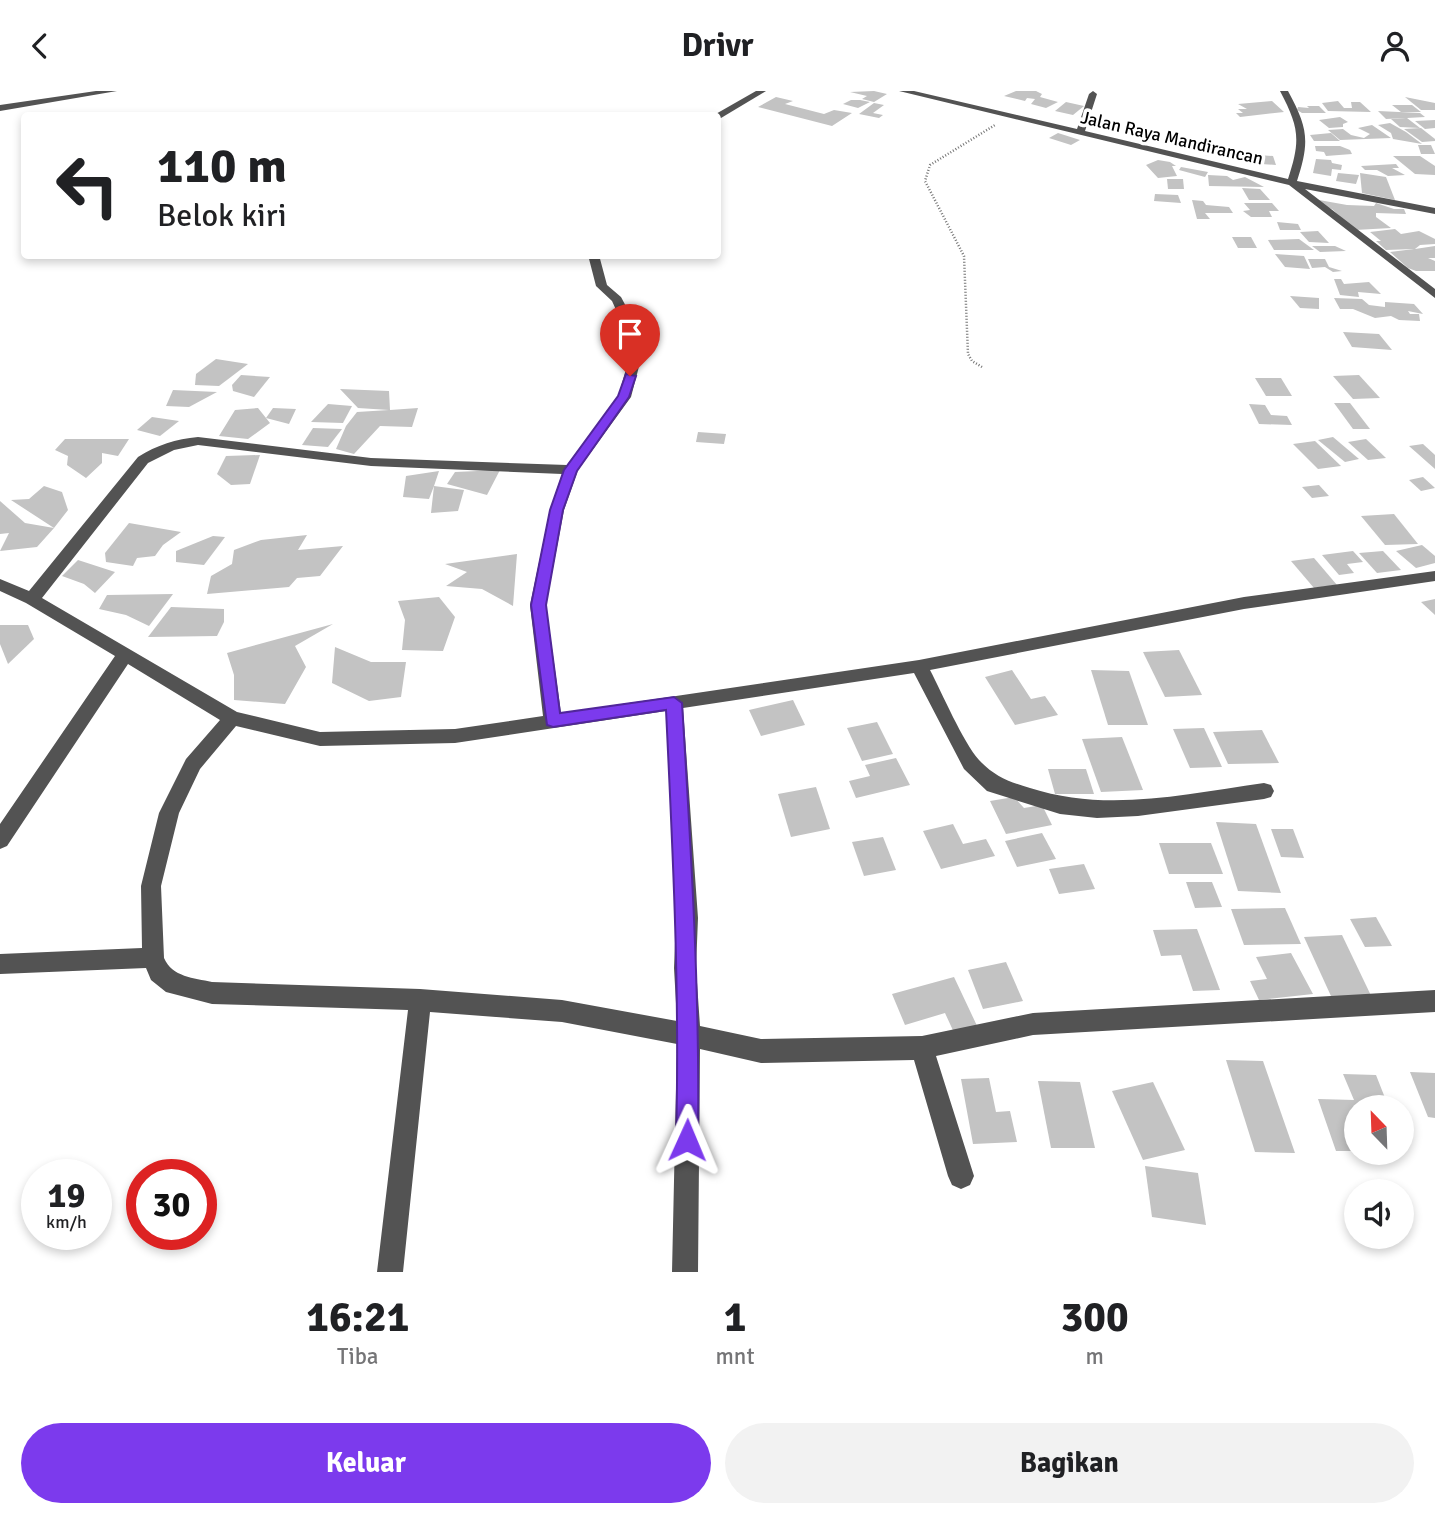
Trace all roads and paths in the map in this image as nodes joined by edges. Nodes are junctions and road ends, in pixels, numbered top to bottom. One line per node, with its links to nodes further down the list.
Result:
1 (113, 91): 6 (street)
2 (762, 91): 7 (street)
3 (903, 91): 8 (street, Jalan Raya Mandirancan)
4 (1284, 91): 10 (street)
5 (1093, 94): 9 (street)
6 (0, 108)
7 (721, 113)
8 (1008, 116): 9 (street, Jalan Raya Mandirancan); 14 (path)
9 (1080, 133): 10 (street, Jalan Raya Mandirancan)
10 (1292, 183): 11 (street, Jalan Raya Mandirancan); 13 (street)
11 (1435, 211)
12 (594, 259): 15 (street)
13 (1435, 295)
14 (982, 367)
15 (570, 470): 18 (street); 23 (street)
16 (1435, 576): 20 (street)
17 (0, 585): 18 (street)
18 (32, 599): 19 (street)
19 (125, 655): 22 (street); 25 (street)
20 (919, 666): 21 (street); 24 (street)
21 (674, 703): 23 (street); 30 (street)
22 (232, 718): 23 (street); 26 (street)
23 (553, 721)
24 (1264, 791)
25 (0, 839)
26 (153, 958): 27 (street); 28 (street)
27 (0, 964)
28 (420, 1000): 30 (street); 33 (street)
29 (1435, 1001): 31 (street)
30 (689, 1035): 31 (street); 34 (street)
31 (922, 1048): 32 (street)
32 (961, 1176)
33 (390, 1272)
34 (685, 1272)

